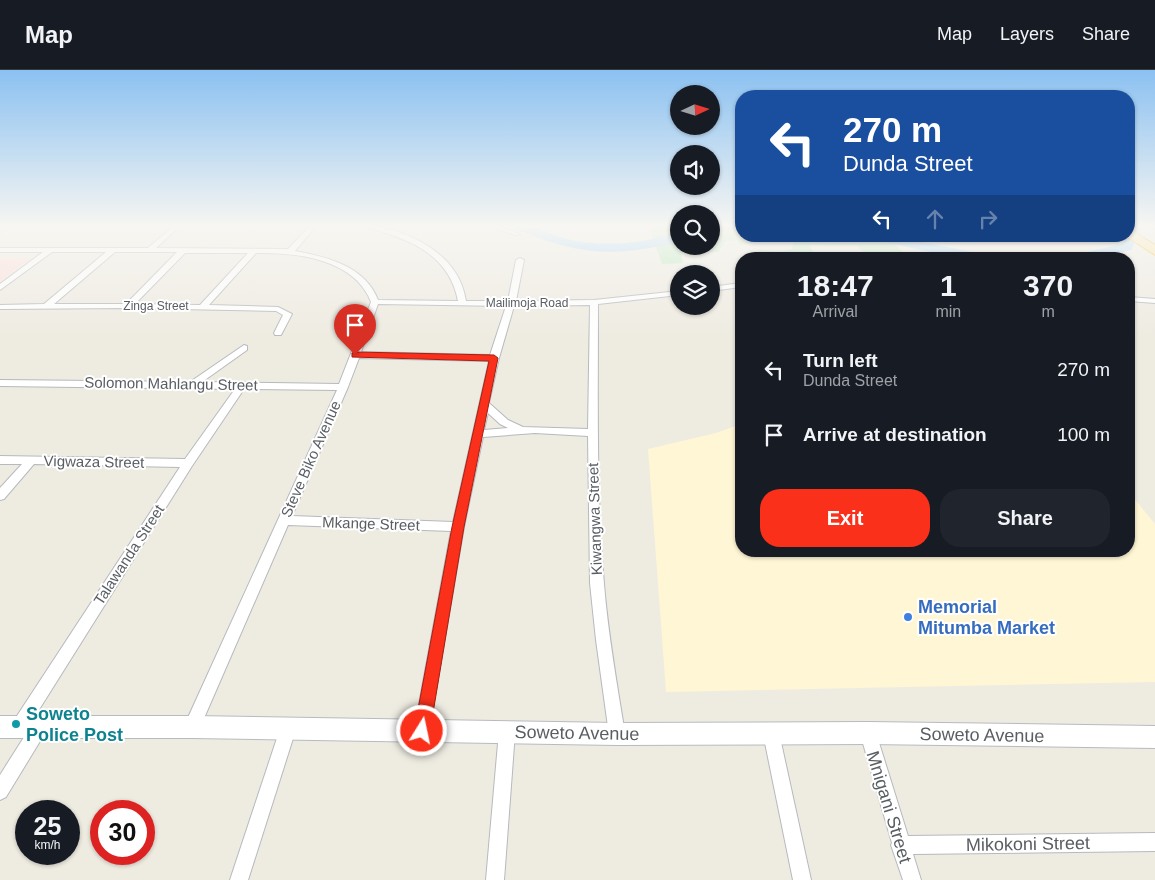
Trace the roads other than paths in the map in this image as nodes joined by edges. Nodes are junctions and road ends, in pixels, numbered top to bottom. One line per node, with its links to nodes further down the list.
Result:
1 (32, 264): 9 (street)
2 (97, 264): 19 (street)
3 (169, 264): 18 (street)
4 (242, 264): 20 (street)
5 (333, 264): 14 (street)
6 (445, 264): 15 (street)
7 (519, 264): 17 (street)
8 (735, 286): 10 (street)
9 (0, 288)
10 (720, 288)
11 (670, 294): 16 (street, Mailimoja Road)
12 (1135, 300): 13 (street)
13 (1155, 301)
14 (375, 302): 15 (street, Mailimoja Road); 24 (street, Steve Biko Avenue)
15 (462, 302): 17 (street, Mailimoja Road)
16 (594, 302): 17 (street, Mailimoja Road); 32 (street, Kiwangwa Street)
17 (511, 304): 25 (street)
18 (128, 306): 19 (street, Zinga Street); 20 (street, Zinga Street)
19 (46, 307): 21 (street, Zinga Street)
20 (203, 307): 22 (street, Zinga Street)
21 (0, 308)
22 (278, 333)
23 (244, 348): 27 (street)
24 (355, 355): 25 (street); 29 (street, Steve Biko Avenue)
25 (494, 358): 30 (street)
26 (0, 383): 27 (street, Solomon Mahlangu Street)
27 (192, 384): 28 (street, Solomon Mahlangu Street)
28 (242, 385): 29 (street, Solomon Mahlangu Street); 36 (street, Talawanda Street)
29 (343, 387): 38 (street, Steve Biko Avenue)
30 (484, 404): 31 (street); 33 (street)
31 (520, 429): 32 (street); 33 (street)
32 (592, 433): 47 (street, Kiwangwa Street)
33 (478, 434): 39 (street)
34 (0, 460): 35 (street, Vigwaza Street)
35 (32, 460): 36 (street, Vigwaza Street); 37 (street)
36 (188, 463): 40 (street, Talawanda Street)
37 (0, 496)
38 (285, 520): 39 (street, Mkange Street); 41 (street, Steve Biko Avenue)
39 (458, 527): 43 (street)
40 (20, 727): 41 (street, Soweto Avenue); 49 (street, Talawanda Street)
41 (192, 727): 42 (street, Soweto Avenue)
42 (288, 729): 43 (street, Soweto Avenue); 52 (street)
43 (422, 731): 44 (street, Soweto Avenue)
44 (507, 732): 47 (street, Soweto Avenue); 53 (street)
45 (771, 733): 46 (street, Soweto Avenue); 47 (street, Soweto Avenue); 54 (street)
46 (868, 733): 48 (street, Soweto Avenue); 51 (street, Mnigani Street)
47 (617, 734)
48 (1155, 738)
49 (0, 790)
50 (1155, 842): 51 (street, Mikokoni Street)
51 (900, 845): 55 (street, Mnigani Street)
52 (239, 880)
53 (495, 880)
54 (802, 880)
55 (912, 880)

